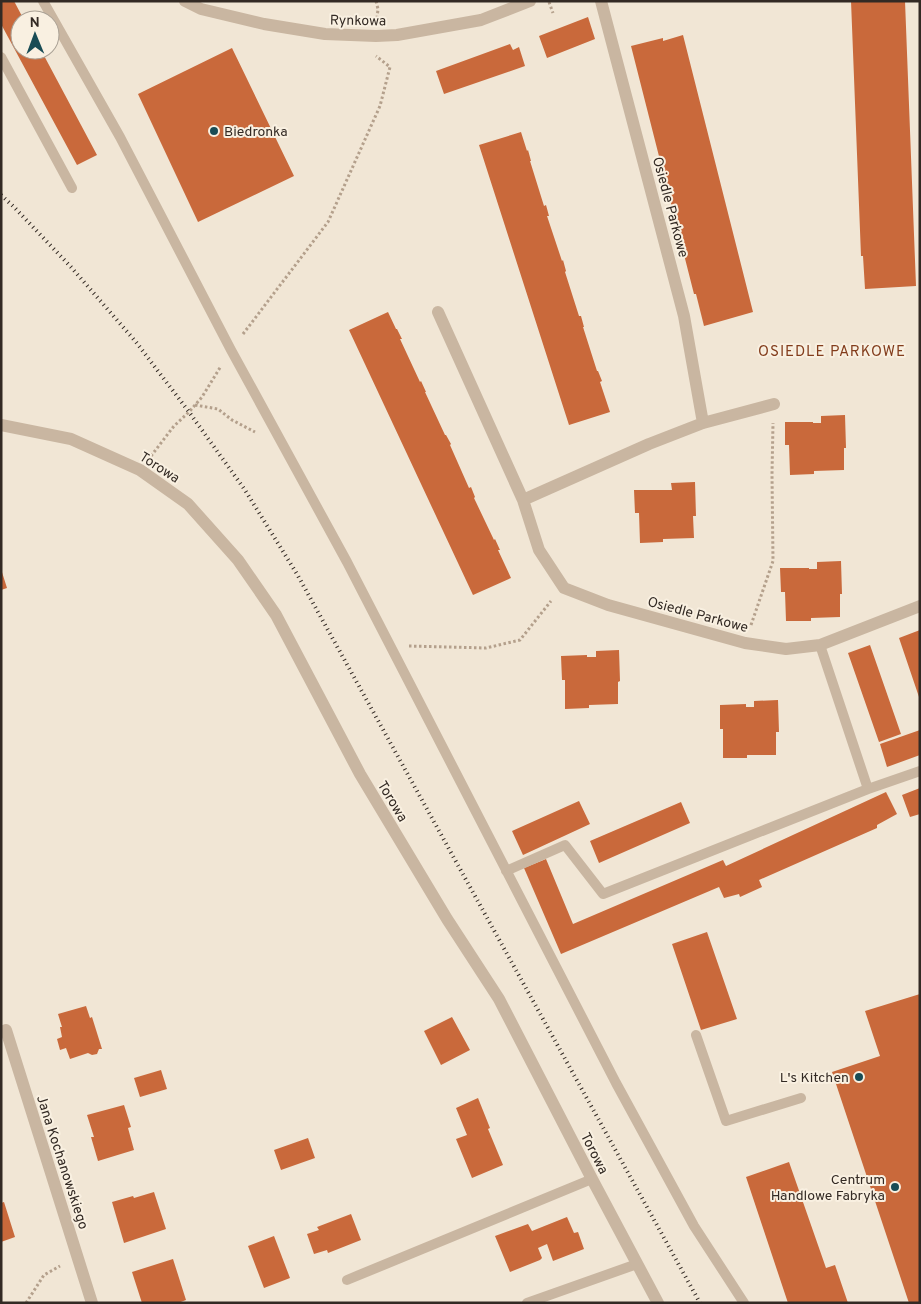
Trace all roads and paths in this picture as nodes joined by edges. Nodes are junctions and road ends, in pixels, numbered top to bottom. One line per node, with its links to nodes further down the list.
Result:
1 (43, 1): 13 (lane)
2 (185, 1): 4 (street, Rynkowa)
3 (376, 1): 8 (path)
4 (530, 1)
5 (549, 1): 7 (path)
6 (601, 1): 16 (street, Osiedle Parkowe)
7 (553, 13)
8 (377, 21)
9 (374, 54): 13 (path)
10 (1, 57): 11 (lane)
11 (72, 188)
12 (438, 312): 20 (street)
13 (231, 350): 15 (path); 18 (lane)
14 (774, 404): 16 (street); 23 (path)
15 (195, 405): 18 (path); 19 (path)
16 (703, 423): 20 (street)
17 (1, 426): 19 (street, Torowa)
18 (285, 448): 25 (lane)
19 (140, 470): 32 (street, Torowa)
20 (523, 500): 21 (street)
21 (564, 588): 23 (street, Osiedle Parkowe); 25 (path)
22 (920, 606): 24 (street, Osiedle Parkowe)
23 (745, 643): 24 (street, Osiedle Parkowe)
24 (820, 645): 27 (lane)
25 (390, 646): 28 (lane)
26 (920, 771): 27 (lane)
27 (868, 789): 28 (lane)
28 (506, 871): 40 (lane)
29 (6, 1030): 33 (street, Jana Kochanowskiego)
30 (696, 1035): 31 (lane)
31 (801, 1098)
32 (592, 1179): 34 (street, Torowa); 35 (lane)
33 (78, 1260): 36 (path); 37 (street, Jana Kochanowskiego)
34 (637, 1264): 38 (lane); 39 (street, Torowa)
35 (347, 1280)
36 (26, 1303)
37 (92, 1303)
38 (527, 1303)
39 (658, 1303)
40 (744, 1303)

